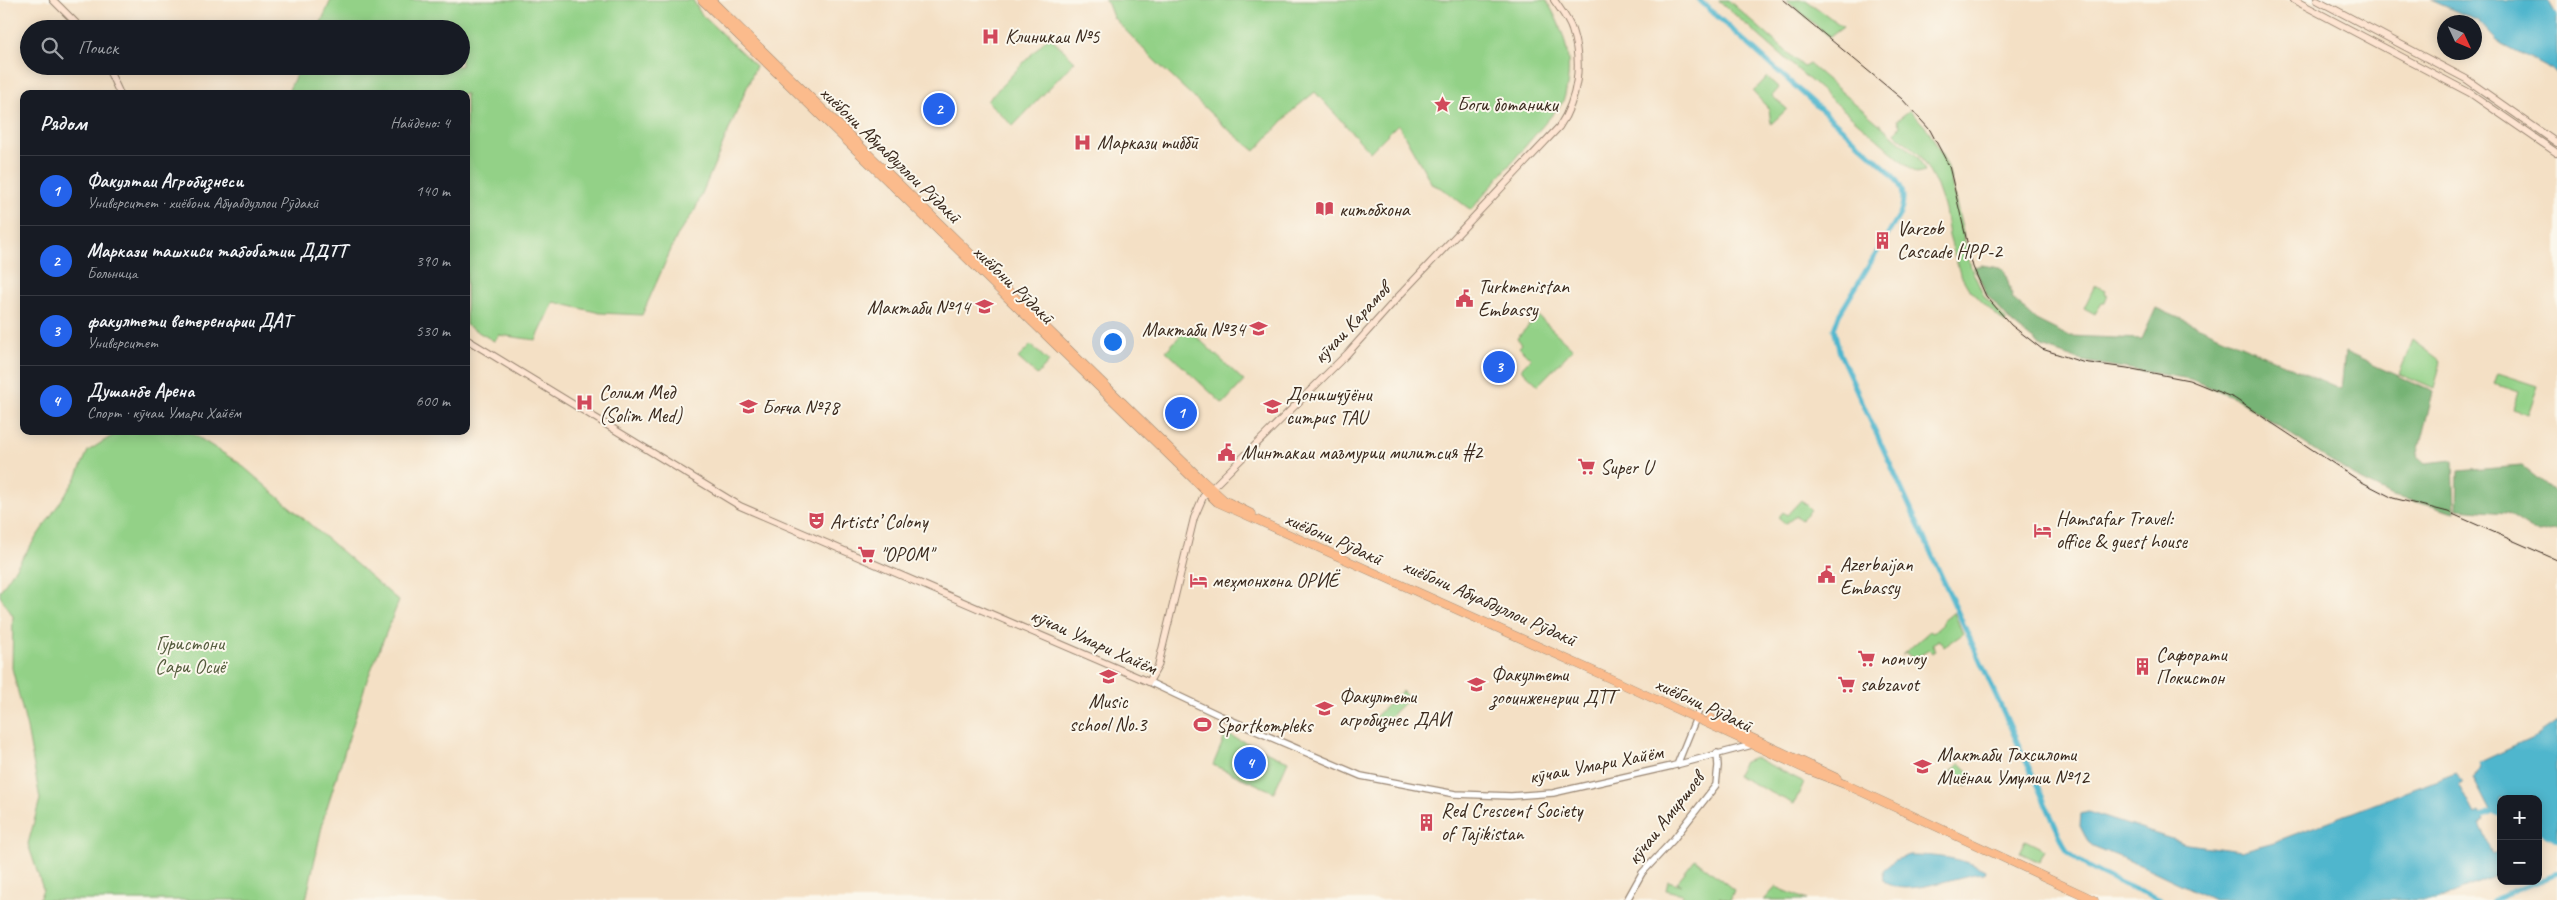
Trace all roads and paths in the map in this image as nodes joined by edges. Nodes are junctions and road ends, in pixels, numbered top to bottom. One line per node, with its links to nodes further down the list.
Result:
1 (53, 0): 7 (main road)
2 (702, 0): 13 (highway, хиёбони Рӯдакӣ)
3 (711, 0): 13 (highway, хиёбони Абуабдуллои Рӯдакӣ)
4 (1554, 0): 13 (main road, кӯчаи Карамов)
5 (2294, 0): 11 (main road)
6 (2317, 0): 10 (main road)
7 (73, 20)
8 (111, 75): 9 (main road)
9 (118, 90)
10 (2557, 143)
11 (2557, 153)
12 (470, 341): 14 (main road, кӯчаи Умари Хайём)
13 (1209, 491): 14 (main road, кӯчаи Карамов); 15 (highway, хиёбони Абуабдуллои Рӯдакӣ)
14 (1149, 682): 19 (street, кӯчаи Умари Хайём)
15 (1697, 715): 16 (highway, хиёбони Абуабдуллои Рӯдакӣ); 17 (highway, хиёбони Рӯдакӣ); 19 (street)
16 (1763, 742): 17 (street, кӯчаи Умари Хайём); 20 (highway, хиёбони Абуабдуллои Рӯдакӣ)
17 (1754, 744): 18 (street, кӯчаи Умари Хайём); 20 (highway, хиёбони Рӯдакӣ)
18 (1717, 753): 19 (street, кӯчаи Умари Хайём); 21 (street, кӯчаи Амиршоев)
19 (1678, 764)
20 (1847, 785): 22 (highway, хиёбони Рӯдакӣ)
21 (1627, 900)
22 (2094, 900)

